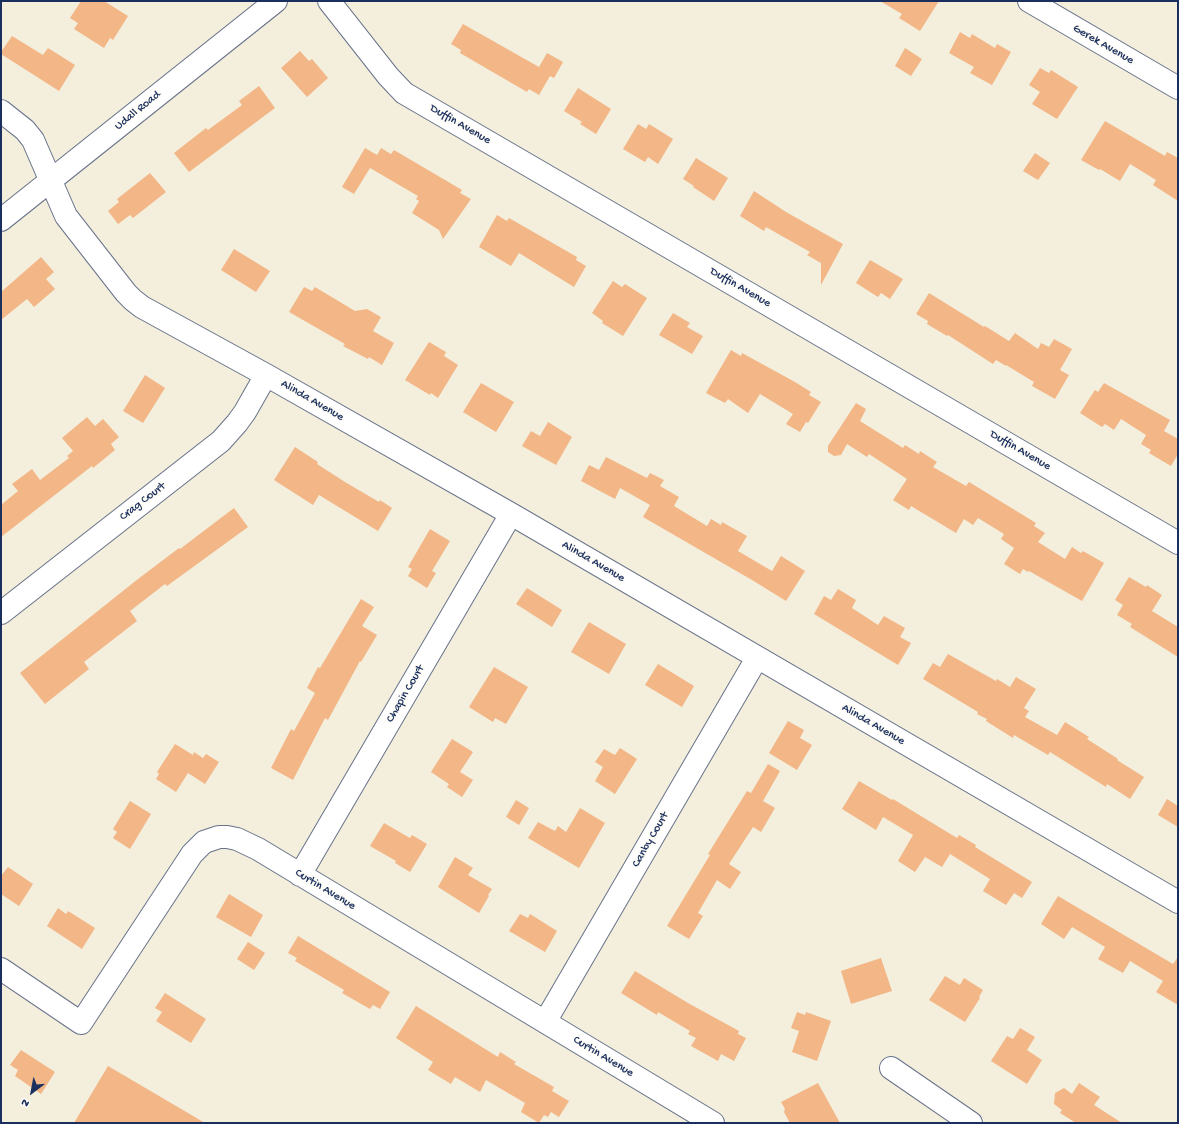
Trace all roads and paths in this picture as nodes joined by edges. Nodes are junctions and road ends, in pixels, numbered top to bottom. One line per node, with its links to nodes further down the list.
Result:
1 (276, 1): 6 (street, Udall Road)
2 (329, 1): 10 (street, Duffin Avenue)
3 (1029, 1): 4 (street, Gerek Avenue)
4 (1178, 88)
5 (1, 112): 6 (street, Alinda Avenue)
6 (50, 181): 7 (street, Udall Road); 8 (street, Alinda Avenue)
7 (1, 220)
8 (266, 375): 9 (street, Alinda Avenue); 11 (street, Crag Court)
9 (511, 514): 12 (street, Alinda Avenue); 13 (street, Chapin Court)
10 (1178, 543)
11 (1, 613)
12 (757, 658): 14 (street, Alinda Avenue); 16 (street, Canby Court)
13 (300, 875): 15 (street, Curtin Avenue); 16 (street, Curtin Avenue)
14 (1178, 902)
15 (1, 969)
16 (545, 1022): 18 (street, Curtin Avenue)
17 (891, 1068): 19 (street)
18 (713, 1123)
19 (971, 1123)

